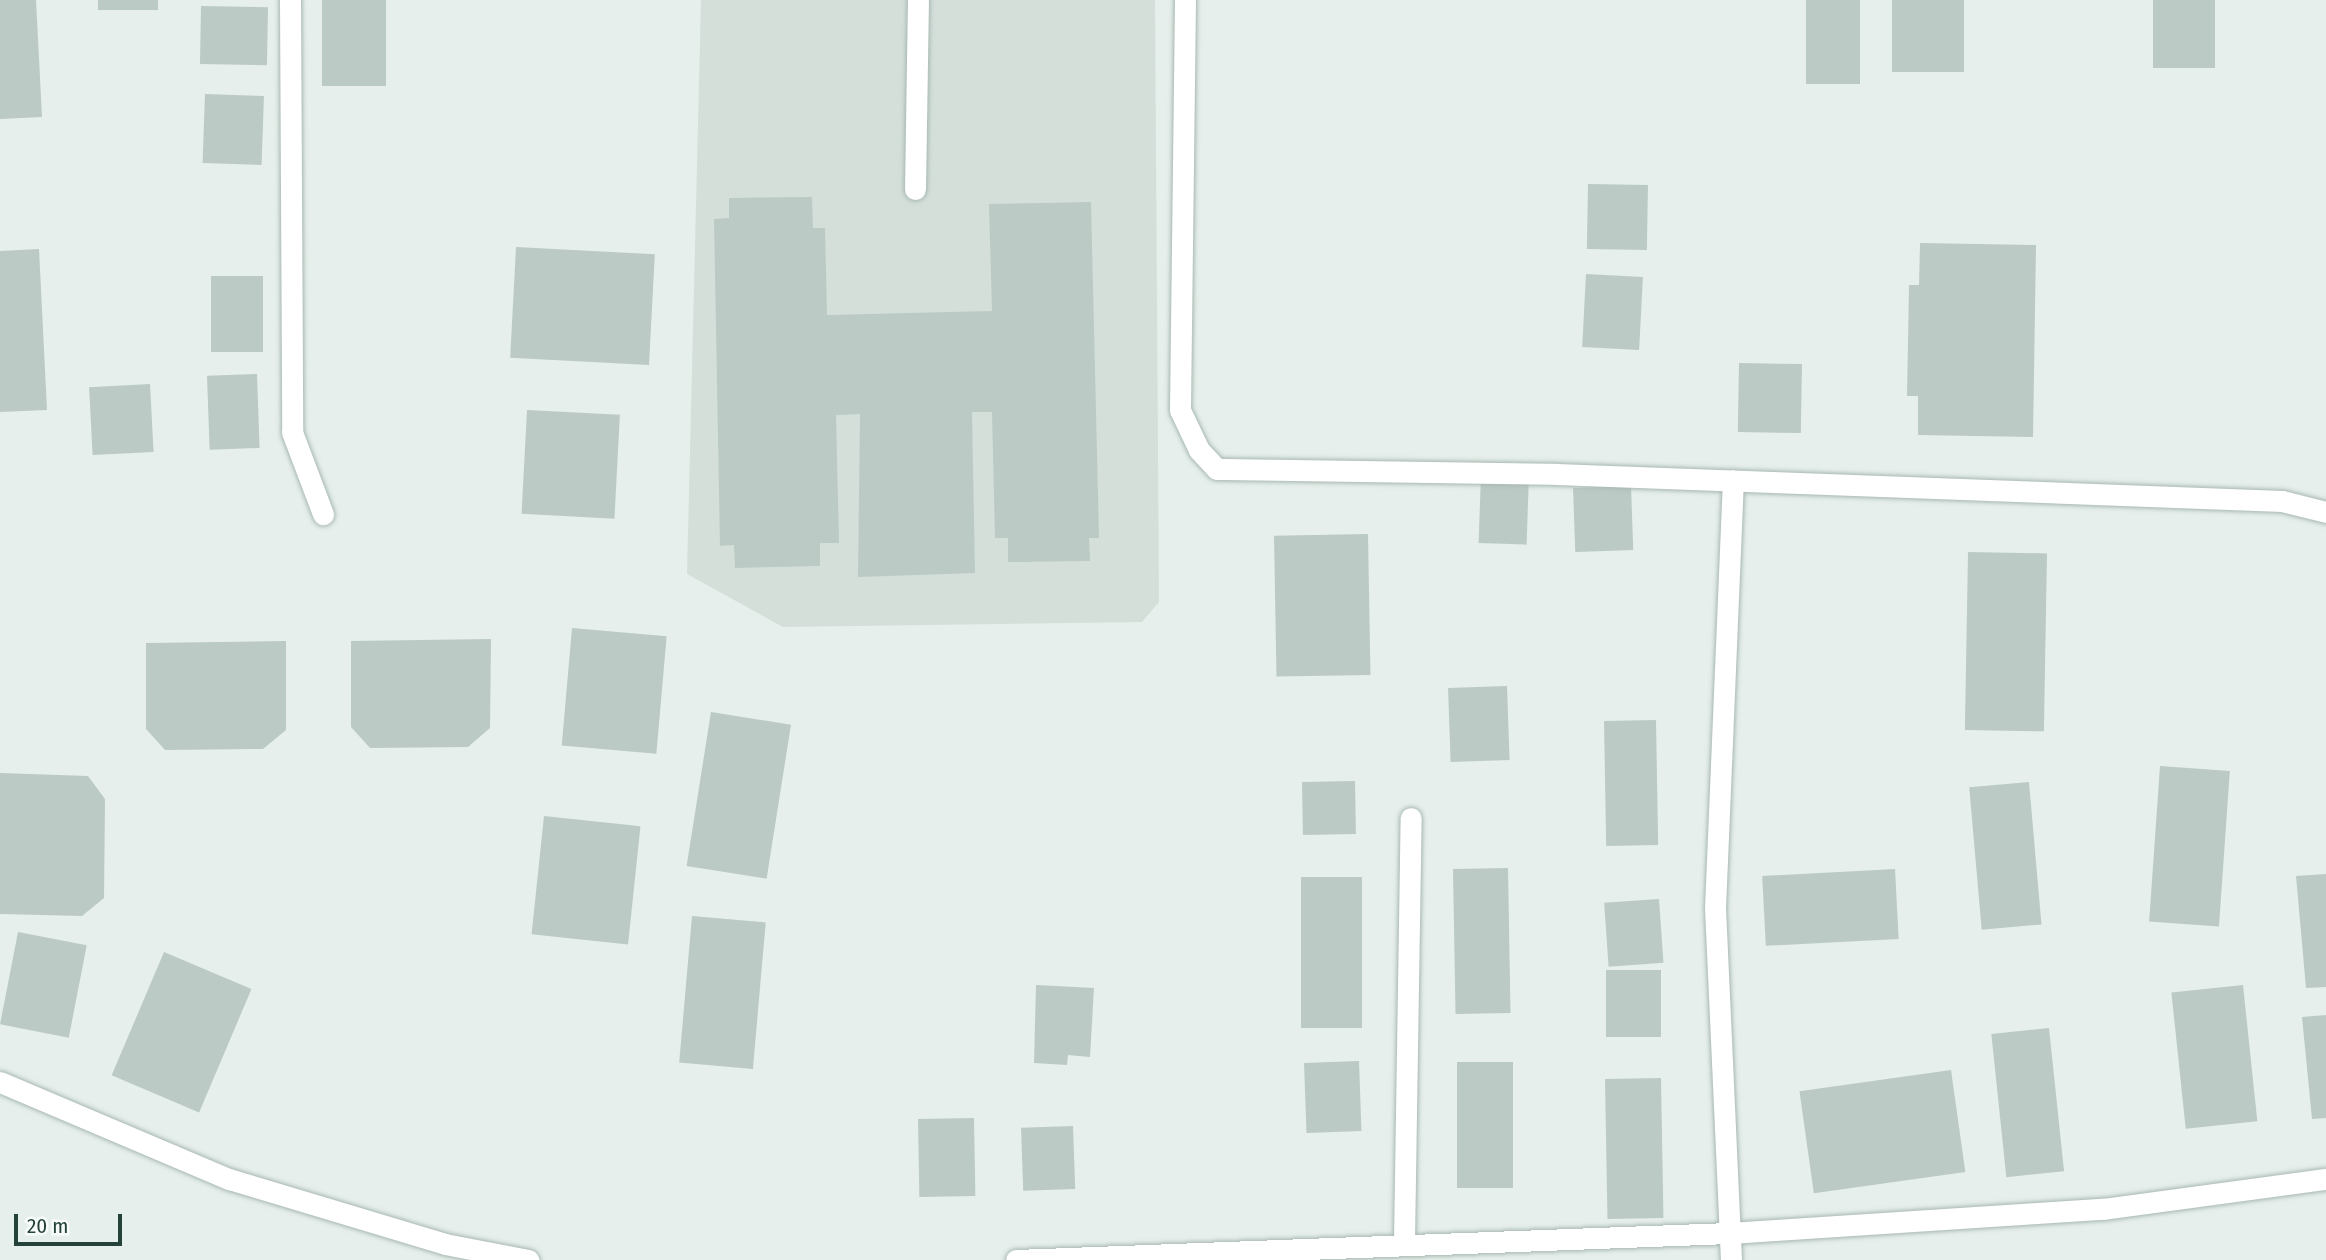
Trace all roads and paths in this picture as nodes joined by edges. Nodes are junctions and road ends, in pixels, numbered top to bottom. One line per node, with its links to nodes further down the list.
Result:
1 (290, 0): 7 (street)
2 (918, 0): 4 (street)
3 (1185, 0): 5 (street)
4 (915, 189)
5 (1733, 480): 6 (street); 11 (street)
6 (2326, 512)
7 (323, 514)
8 (1411, 818): 12 (street)
9 (0, 1082): 13 (street)
10 (2326, 1179): 11 (street)
11 (1728, 1233): 12 (street); 15 (street)
12 (1404, 1241): 14 (street)
13 (527, 1260)
14 (1016, 1260)
15 (1731, 1260)

